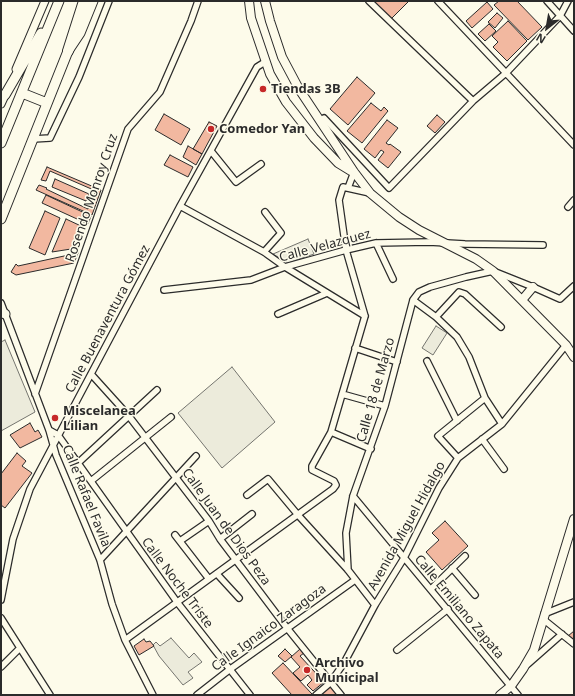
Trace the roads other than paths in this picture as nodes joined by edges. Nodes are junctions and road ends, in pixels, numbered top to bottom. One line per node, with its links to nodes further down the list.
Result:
1 (45, 1): 19 (street)
2 (93, 1): 15 (main road)
3 (109, 1): 25 (street)
4 (198, 1): 65 (street, Rosendo Monroy Cruz)
5 (249, 1): 16 (main road)
6 (265, 1): 23 (main road)
7 (369, 1): 20 (street)
8 (438, 1): 17 (street)
9 (547, 1): 13 (street)
10 (568, 1): 13 (street)
11 (83, 2): 15 (highway)
12 (57, 3): 18 (main road); 19 (main road)
13 (560, 16): 14 (street); 17 (street)
14 (574, 32)
15 (68, 51): 22 (main road)
16 (265, 62): 24 (main road); 28 (street, Calle Buenaventura Gómez)
17 (506, 73): 20 (street); 27 (street)
18 (22, 93): 22 (main road); 26 (main road)
19 (5, 95): 21 (street)
20 (473, 101): 23 (street)
21 (1, 104)
22 (47, 104): 25 (main road)
23 (320, 121): 24 (main road); 30 (main road)
24 (306, 127): 30 (main road)
25 (33, 139): 37 (main road)
26 (1, 143)
27 (574, 145)
28 (212, 151): 29 (street); 34 (street, Calle Buenaventura Gómez)
29 (262, 164)
30 (354, 172): 31 (street); 32 (main road)
31 (348, 188): 32 (street); 41 (street)
32 (370, 193): 39 (main road)
33 (574, 200): 35 (street)
34 (180, 206): 42 (street); 63 (street, Calle Buenaventura Gómez)
35 (568, 207)
36 (266, 212): 42 (street)
37 (1, 219)
38 (376, 243): 39 (street, Calle Velazquez); 41 (street, Calle Velazquez); 45 (street)
39 (445, 243): 40 (street, Calle Velazquez); 44 (main road)
40 (543, 244)
41 (346, 250): 43 (street, Calle Velazquez); 55 (street)
42 (264, 252): 43 (street)
43 (285, 268): 48 (street, Calle Velazquez); 49 (street)
44 (493, 271): 47 (street); 50 (street); 51 (main road)
45 (393, 279)
46 (574, 286): 47 (street)
47 (533, 287): 51 (main road)
48 (164, 290)
49 (327, 294): 54 (street); 55 (street)
50 (413, 300): 56 (street); 62 (street, Calle 18 de Marzo)
51 (522, 300): 58 (main road)
52 (1, 304): 53 (street, Calle Rafael Favila)
53 (3, 313): 65 (street, Calle Rafael Favila)
54 (278, 314)
55 (365, 316): 59 (street)
56 (436, 317): 57 (street); 67 (street)
57 (501, 327)
58 (566, 345): 60 (main road); 72 (street, Avenida Miguel Hidalgo)
59 (355, 348): 62 (street); 66 (street)
60 (574, 357)
61 (427, 361): 71 (street)
62 (397, 362): 68 (street, Calle 18 de Marzo)
63 (91, 374): 69 (street, Calle Juan de Dios Peza); 75 (street, Calle Buenaventura Gómez)
64 (157, 390): 69 (street)
65 (35, 394): 73 (street, Calle Rafael Favila)
66 (342, 394): 68 (street); 74 (street)
67 (485, 398): 71 (street); 72 (street)
68 (385, 406): 79 (street, Calle 18 de Marzo)
69 (128, 415): 76 (street, Calle Juan de Dios Peza); 82 (street)
70 (171, 417): 76 (street)
71 (457, 421): 81 (street)
72 (502, 424): 77 (street, Avenida Miguel Hidalgo)
73 (49, 430): 75 (street, Calle Noche Triste); 78 (street, Calle Rafael Favila)
74 (331, 432): 79 (street); 89 (street)
75 (58, 435): 78 (street, Calle Buenaventura Gómez); 82 (street, Calle Noche Triste)
76 (145, 437): 84 (street, Calle Juan de Dios Peza); 85 (street)
77 (482, 438): 81 (street, Avenida Miguel Hidalgo); 83 (street)
78 (53, 443): 98 (street, Calle Rafael Favila); 108 (street, Calle Buenaventura Gómez)
79 (371, 449): 87 (street, Calle 18 de Marzo)
80 (196, 456): 84 (street)
81 (458, 458): 97 (street, Avenida Miguel Hidalgo)
82 (78, 463): 85 (street, Calle Noche Triste)
83 (504, 469)
84 (176, 478): 91 (street, Calle Juan de Dios Peza); 92 (street)
85 (91, 481): 92 (street, Calle Noche Triste)
86 (246, 495): 89 (street)
87 (353, 496): 97 (street, Calle Emiliano Zapata); 101 (street, Calle 18 de Marzo)
88 (252, 514): 94 (street)
89 (298, 515): 99 (street); 101 (street)
90 (574, 519): 113 (main road)
91 (209, 521): 94 (street, Calle Juan de Dios Peza); 95 (street)
92 (126, 532): 98 (street); 109 (street, Calle Noche Triste)
93 (175, 535): 95 (street)
94 (220, 539): 99 (street, Calle Juan de Dios Peza)
95 (180, 541): 103 (street)
96 (465, 556): 100 (street)
97 (404, 558): 105 (street, Calle Emiliano Zapata); 111 (street, Avenida Miguel Hidalgo)
98 (100, 560): 117 (street, Calle Rafael Favila)
99 (236, 560): 102 (street); 115 (street, Calle Juan de Dios Peza)
100 (452, 568): 105 (street); 106 (street)
101 (348, 570): 104 (street)
102 (217, 574): 103 (street); 107 (street)
103 (209, 579): 109 (street)
104 (355, 580): 111 (street); 115 (street, Calle Ignaico Zaragoza)
105 (431, 589): 112 (street, Calle Emiliano Zapata)
106 (475, 595)
107 (239, 598)
108 (1, 600)
109 (177, 602): 117 (street); 123 (street, Calle Noche Triste)
110 (574, 602): 113 (street)
111 (376, 605): 124 (street, Avenida Miguel Hidalgo)
112 (448, 609): 120 (street); 125 (street, Calle Emiliano Zapata)
113 (543, 617): 116 (street); 122 (main road)
114 (1, 618): 119 (street)
115 (287, 628): 123 (street, Calle Ignaico Zaragoza); 124 (street, Calle Juan de Dios Peza)
116 (562, 634): 118 (street); 122 (street)
117 (125, 640): 127 (street, Calle Rafael Favila)
118 (574, 644)
119 (20, 648): 121 (street); 126 (street)
120 (397, 650)
121 (1, 667)
122 (523, 669): 125 (main road)
123 (229, 670): 128 (street, Calle Ignaico Zaragoza); 129 (street, Calle Noche Triste)
124 (330, 683): 130 (street, Avenida Miguel Hidalgo); 131 (street, Calle Juan de Dios Peza)
125 (511, 686): 132 (main road); 133 (street, Calle Emiliano Zapata)
126 (50, 695)
127 (153, 695)
128 (197, 695)
129 (250, 695)
130 (316, 695)
131 (341, 695)
132 (500, 695)
133 (518, 695)

